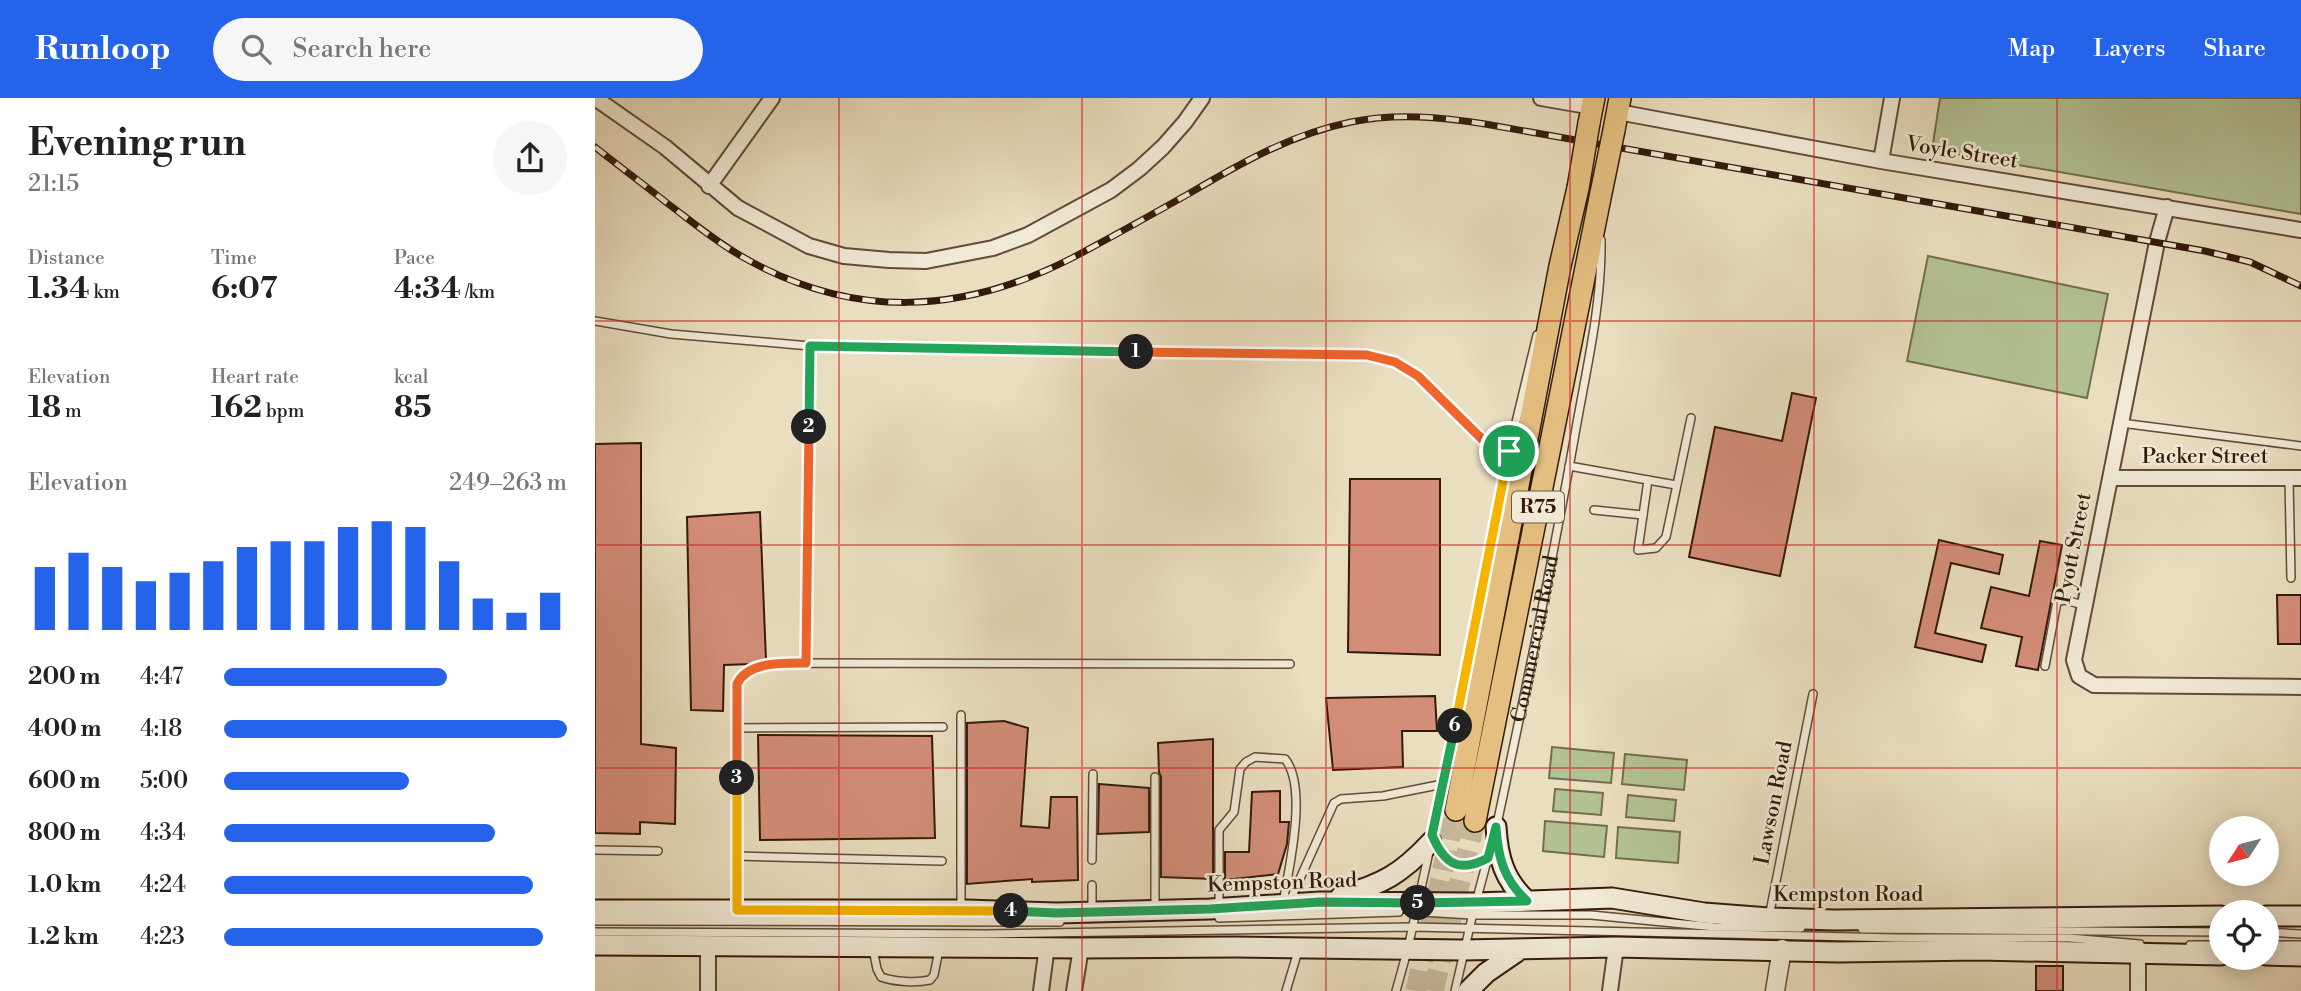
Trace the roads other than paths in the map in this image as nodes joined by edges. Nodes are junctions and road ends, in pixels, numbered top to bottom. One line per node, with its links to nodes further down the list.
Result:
1 (595, 98): 9 (street)
2 (772, 98): 9 (street)
3 (1202, 98): 9 (street)
4 (1541, 98): 6 (street)
5 (1892, 98): 8 (street)
6 (1592, 109): 13 (main road, R75, bridge)
7 (1618, 113): 8 (street, Voyle Street); 10 (main road, Commercial Road / R75, bridge)
8 (1881, 161): 11 (street, Voyle Street)
9 (709, 186)
10 (1601, 197): 20 (lane, Commercial Road); 41 (main road, Commercial Road / R75)
11 (2167, 207): 12 (street, Voyle Street); 17 (street, Pyott Street)
12 (2301, 229)
13 (1560, 266): 19 (lane); 40 (main road, R75)
14 (595, 321): 15 (lane)
15 (810, 346): 19 (lane); 29 (lane)
16 (1691, 418): 24 (lane)
17 (2121, 423): 18 (lane); 21 (street, Pyott Street)
18 (2301, 446)
19 (1509, 451): 39 (lane)
20 (1569, 466): 23 (lane); 42 (lane, Commercial Road)
21 (2110, 478): 22 (street, Packer Street); 28 (street, Pyott Street)
22 (2295, 478): 27 (lane)
23 (1648, 480): 24 (lane); 26 (lane)
24 (1676, 485): 26 (lane)
25 (1594, 510): 26 (lane)
26 (1643, 515)
27 (2291, 579)
28 (2084, 606): 31 (lane); 32 (street, Pyott Street)
29 (806, 663): 30 (lane); 36 (lane)
30 (1290, 664)
31 (2045, 666)
32 (2301, 687)
33 (1813, 694): 65 (lane, Lawson Road)
34 (961, 715): 58 (lane)
35 (943, 727): 36 (lane)
36 (736, 728): 46 (lane)
37 (1093, 775): 48 (lane)
38 (1155, 777): 59 (lane)
39 (1443, 784): 43 (lane); 53 (lane)
40 (1456, 810)
41 (1475, 821)
42 (1496, 827): 47 (lane, Commercial Road); 51 (main road)
43 (1431, 838): 47 (lane); 52 (main road); 54 (lane)
44 (595, 850): 45 (lane)
45 (658, 851)
46 (736, 856): 49 (lane); 57 (lane)
47 (1488, 858): 55 (lane, Commercial Road)
48 (1092, 860)
49 (942, 861)
50 (1092, 885): 64 (lane)
51 (1527, 901): 55 (main road, Kempston Road); 65 (main road, Kempston Road)
52 (1320, 902): 53 (main road, Kempston Road); 54 (main road, Kempston Road)
53 (1286, 904): 60 (main road, Kempston Road); 60 (lane)
54 (1416, 907): 55 (main road, Kempston Road); 60 (lane); 67 (lane)
55 (1474, 909): 68 (lane, Commercial Road); 70 (lane)
56 (595, 910): 57 (main road, Kempston Road)
57 (737, 910): 58 (main road, Kempston Road)
58 (961, 910): 64 (main road, Kempston Road)
59 (1155, 911): 60 (main road, Kempston Road); 64 (main road, Kempston Road)
60 (1214, 913)
61 (2209, 916): 65 (main road, Kempston Road)
62 (2279, 916): 63 (main road)
63 (2301, 916)
64 (1084, 917): 66 (lane)
65 (1769, 918)
66 (595, 921)
67 (1412, 927): 68 (lane); 69 (lane); 86 (lane)
68 (1468, 930): 74 (lane); 89 (lane, Commercial Road)
69 (595, 932)
70 (2209, 932)
71 (2279, 933): 72 (lane)
72 (2301, 934)
73 (595, 945): 79 (main road)
74 (2172, 945)
75 (2184, 945): 76 (lane)
76 (2209, 945)
77 (2279, 945): 78 (lane)
78 (2301, 945)
79 (708, 946): 80 (main road); 94 (street)
80 (872, 946): 81 (main road); 81 (lane)
81 (940, 946): 82 (main road)
82 (1047, 946): 85 (main road); 95 (street)
83 (1300, 947): 85 (main road); 86 (main road); 97 (lane)
84 (1616, 947): 87 (main road); 88 (main road); 101 (street)
85 (1081, 948): 96 (street)
86 (1408, 948): 89 (main road); 98 (lane)
87 (1521, 949): 89 (main road); 100 (main road)
88 (1782, 949): 90 (main road); 102 (street)
89 (1463, 950): 99 (lane, Commercial Road)
90 (2138, 953): 91 (main road); 103 (street)
91 (2209, 955)
92 (2279, 955): 93 (main road)
93 (2301, 956)
94 (708, 991)
95 (1041, 991)
96 (1074, 991)
97 (1286, 991)
98 (1396, 991)
99 (1455, 991)
100 (1468, 991)
101 (1610, 991)
102 (1775, 991)
103 (2138, 991)

